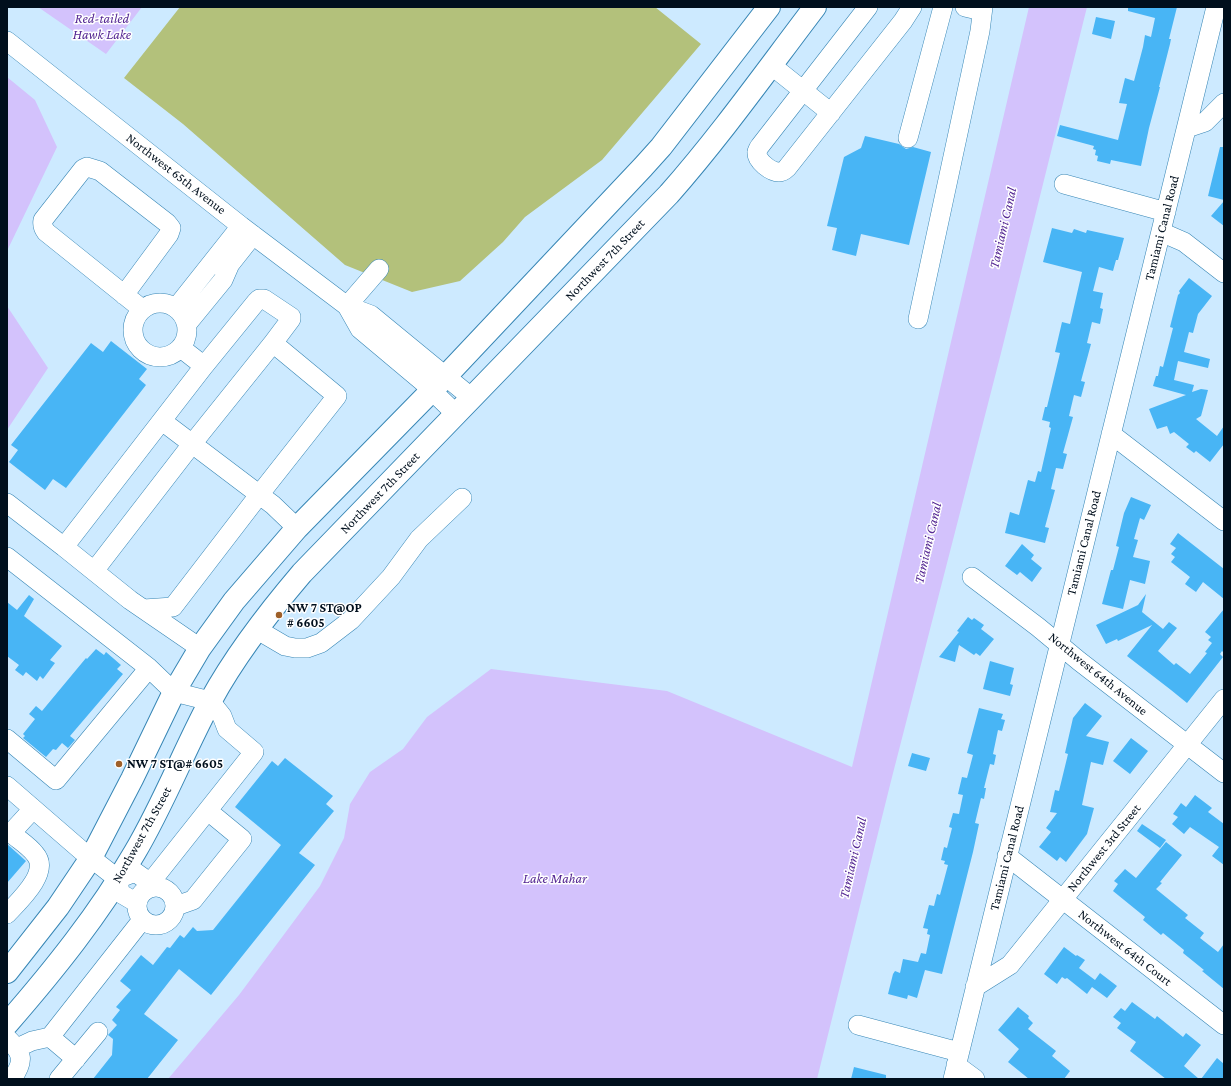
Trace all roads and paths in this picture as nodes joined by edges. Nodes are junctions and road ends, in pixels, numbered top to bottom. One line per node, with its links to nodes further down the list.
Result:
1 (770, 7): 30 (main road)
2 (815, 7): 9 (main road, Northwest 7th Street)
3 (868, 7): 10 (street)
4 (912, 7): 12 (street)
5 (943, 7): 14 (street)
6 (977, 8): 25 (street)
7 (1218, 16): 13 (street, Tamiami Canal Road)
8 (7, 41): 17 (street, Northwest 65th Avenue)
9 (771, 65): 10 (street); 31 (main road, Northwest 7th Street)
10 (803, 91): 12 (street); 12 (street)
11 (1224, 103): 13 (street)
12 (831, 112)
13 (1187, 128): 16 (street, Tamiami Canal Road)
14 (908, 138)
15 (1064, 184): 16 (street)
16 (1166, 212): 18 (street, Tamiami Canal Road)
17 (247, 230): 22 (street, Northwest 65th Avenue); 23 (street); 26 (street)
18 (1161, 232): 20 (street); 34 (street, Tamiami Canal Road)
19 (379, 269): 22 (street)
20 (1224, 273)
21 (124, 295): 21 (street); 24 (street)
22 (346, 306): 30 (street, Northwest 65th Avenue)
23 (176, 308): 24 (street); 26 (street)
24 (142, 309): 28 (street)
25 (918, 318)
26 (187, 324): 28 (street)
27 (273, 343): 29 (street); 35 (street); 36 (street)
28 (181, 348): 29 (street)
29 (204, 366): 33 (street)
30 (438, 383): 31 (street, Northwest 65th Avenue); 32 (street, Northwest 65th Avenue); 40 (main road)
31 (472, 398): 32 (main road, Northwest 7th Street)
32 (456, 414): 46 (main road, Northwest 7th Street)
33 (162, 421): 35 (street); 41 (street)
34 (1111, 434): 39 (street); 47 (street, Tamiami Canal Road)
35 (192, 444): 36 (street); 43 (street)
36 (259, 495): 40 (street); 45 (street)
37 (462, 498): 46 (street)
38 (7, 503): 41 (street)
39 (1224, 521)
40 (297, 528): 48 (main road)
41 (64, 547): 43 (street)
42 (7, 557): 49 (street)
43 (94, 571): 45 (street)
44 (972, 577): 47 (street, Northwest 64th Avenue)
45 (144, 609): 48 (street)
46 (256, 629): 52 (main road, Northwest 7th Street)
47 (1059, 644): 54 (street, Northwest 64th Avenue); 59 (street, Tamiami Canal Road)
48 (200, 648): 50 (main road)
49 (149, 668): 50 (street); 53 (street)
50 (174, 692): 52 (street); 60 (main road)
51 (1224, 699): 54 (street, Northwest 3rd Street)
52 (210, 701): 58 (street); 61 (main road, Northwest 7th Street)
53 (7, 739)
54 (1187, 744): 55 (street, Northwest 64th Avenue); 63 (street, Northwest 3rd Street)
55 (1224, 773)
56 (7, 786): 57 (street)
57 (33, 809): 60 (street); 66 (street)
58 (208, 811): 62 (street); 64 (street)
59 (1007, 856): 63 (street, Northwest 64th Court); 68 (street, Tamiami Canal Road)
60 (91, 858): 61 (street); 67 (main road)
61 (118, 879): 62 (street); 65 (street); 69 (main road, Northwest 7th Street)
62 (153, 885): 64 (street); 65 (street)
63 (1063, 900): 68 (street, Northwest 3rd Street); 71 (street, Northwest 64th Court)
64 (176, 906): 65 (street)
65 (140, 912): 73 (street)
66 (7, 914)
67 (7, 972)
68 (975, 987): 76 (street, Tamiami Canal Road)
69 (7, 1024)
70 (858, 1025): 76 (street)
71 (1224, 1025)
72 (98, 1032): 75 (street)
73 (50, 1037): 74 (street); 75 (street)
74 (12, 1043): 77 (street)
75 (76, 1059): 78 (street)
76 (956, 1065): 79 (street)
77 (12, 1079)
78 (59, 1079)
79 (975, 1079)

